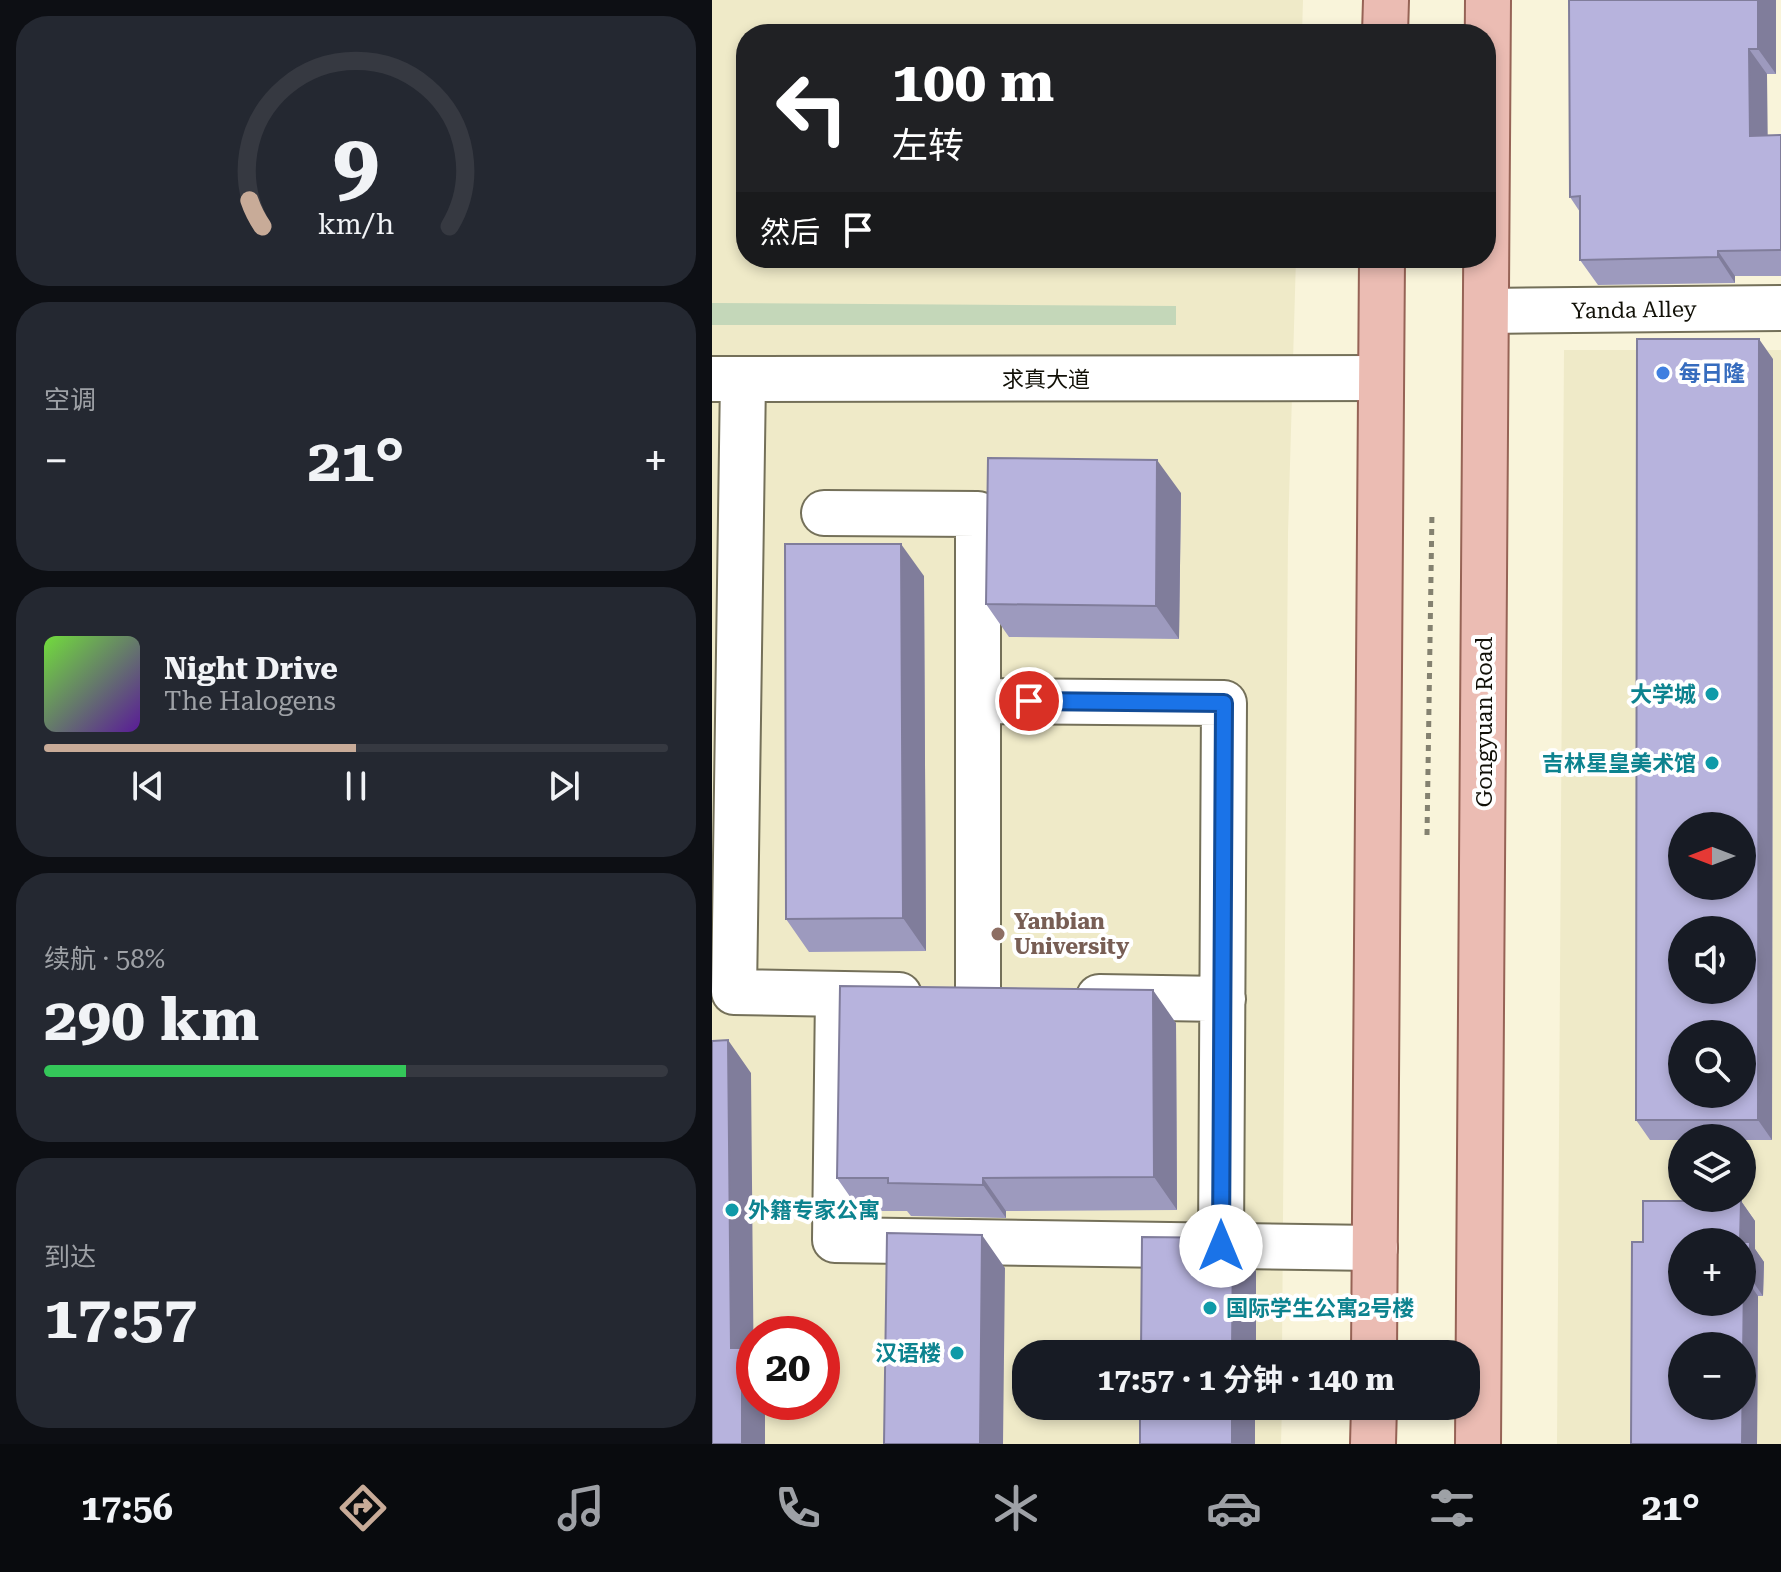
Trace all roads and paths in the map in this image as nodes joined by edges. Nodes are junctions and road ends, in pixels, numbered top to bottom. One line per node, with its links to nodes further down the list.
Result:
1 (1386, 0): 3 (main road)
2 (1488, 0): 4 (main road, Gongyuan Road)
3 (1385, 24)
4 (1488, 24)
5 (1382, 268): 9 (main road)
6 (1487, 268): 8 (main road, Gongyuan Road)
7 (1781, 308): 8 (street, Yanda Alley)
8 (1487, 311): 23 (main road, Gongyuan Road)
9 (1380, 378): 10 (street, 求真大道); 19 (main road)
10 (727, 379): 15 (street)
11 (1432, 511): 14 (path)
12 (824, 513): 13 (street)
13 (978, 701): 15 (street); 17 (street)
14 (1427, 835)
15 (838, 994): 18 (street)
16 (1057, 997): 17 (street)
17 (1223, 999): 18 (street)
18 (1221, 1246): 19 (street)
19 (1375, 1248): 20 (main road)
20 (1374, 1340)
21 (1374, 1420): 22 (main road)
22 (1373, 1444)
23 (1478, 1444)

